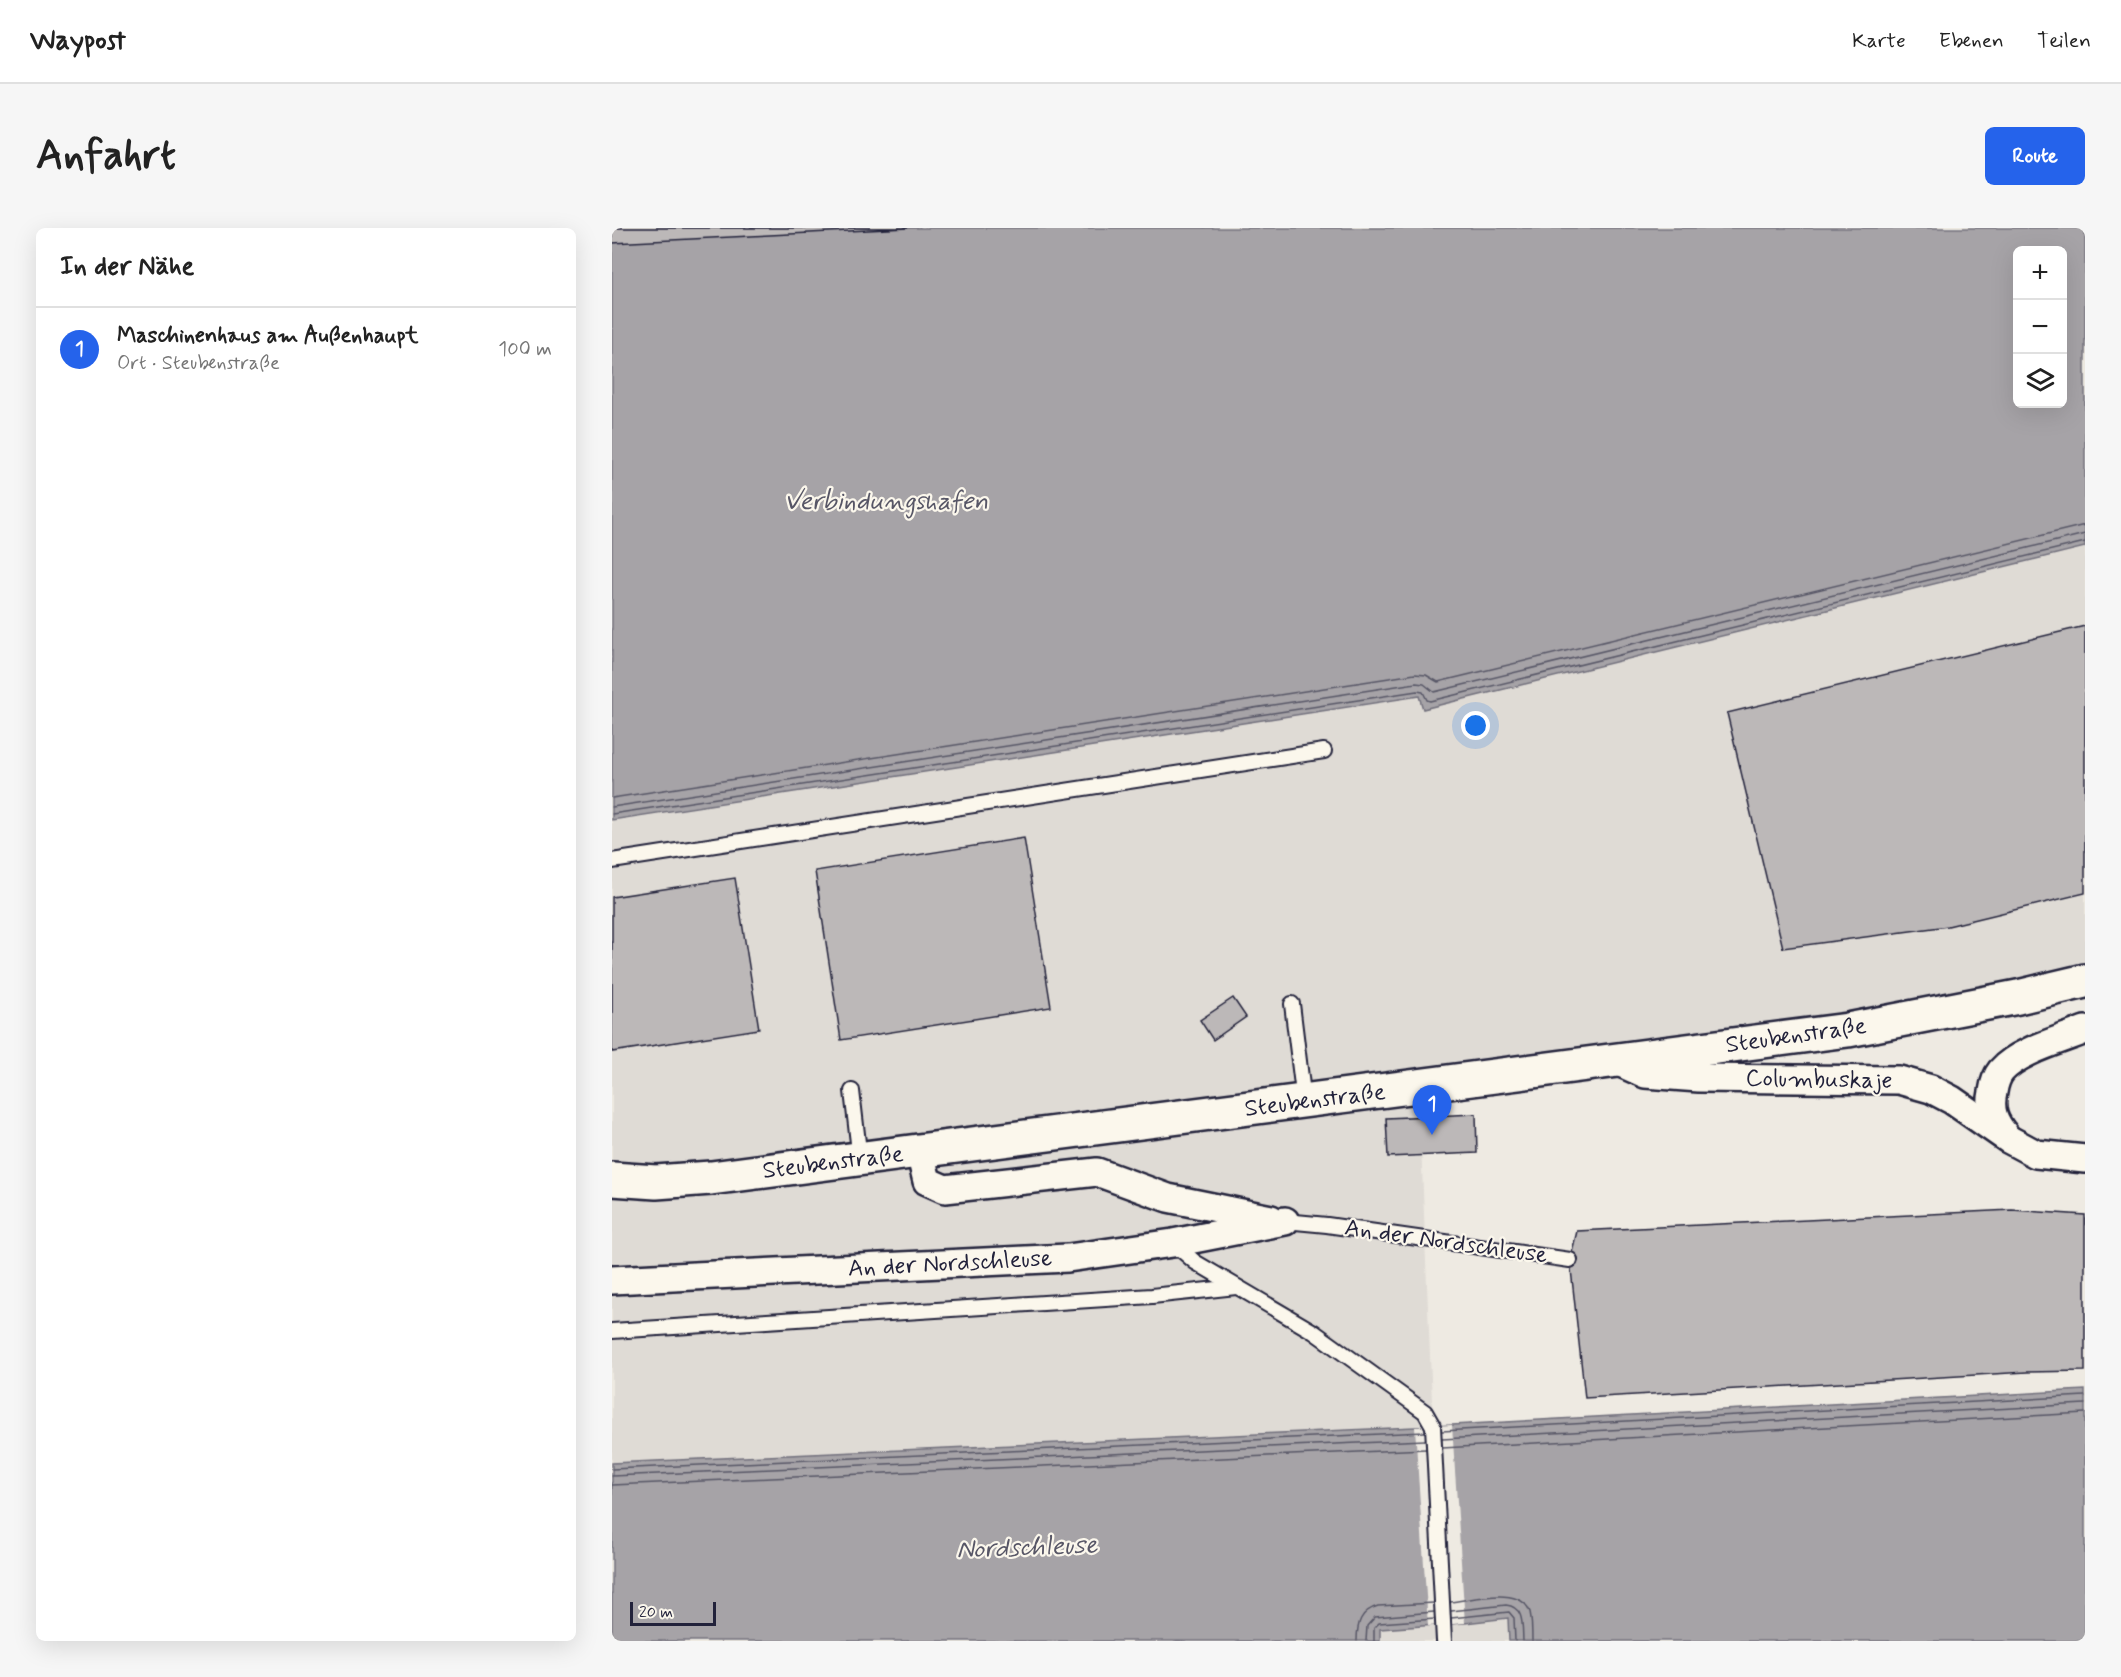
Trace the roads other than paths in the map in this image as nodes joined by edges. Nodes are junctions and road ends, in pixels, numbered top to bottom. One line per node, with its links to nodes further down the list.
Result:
1 (1324, 751): 2 (lane)
2 (612, 861)
3 (2085, 981): 6 (street, Steubenstraße)
4 (1292, 1004): 8 (lane)
5 (2085, 1030): 9 (street)
6 (1616, 1061): 8 (street, Steubenstraße); 9 (street, Columbuskaje)
7 (852, 1091): 12 (lane)
8 (1304, 1102): 10 (street, Steubenstraße)
9 (2008, 1139): 11 (street, Columbuskaje)
10 (920, 1152): 12 (street, Steubenstraße); 14 (street, An der Nordschleuse)
11 (2085, 1159)
12 (860, 1160): 13 (street, Steubenstraße)
13 (612, 1179)
14 (1285, 1221): 15 (street, An der Nordschleuse); 16 (lane, An der Nordschleuse)
15 (1173, 1243): 17 (street, An der Nordschleuse); 18 (lane)
16 (1570, 1260)
17 (612, 1280)
18 (1236, 1287): 19 (lane); 20 (lane)
19 (612, 1331)
20 (1444, 1641)

